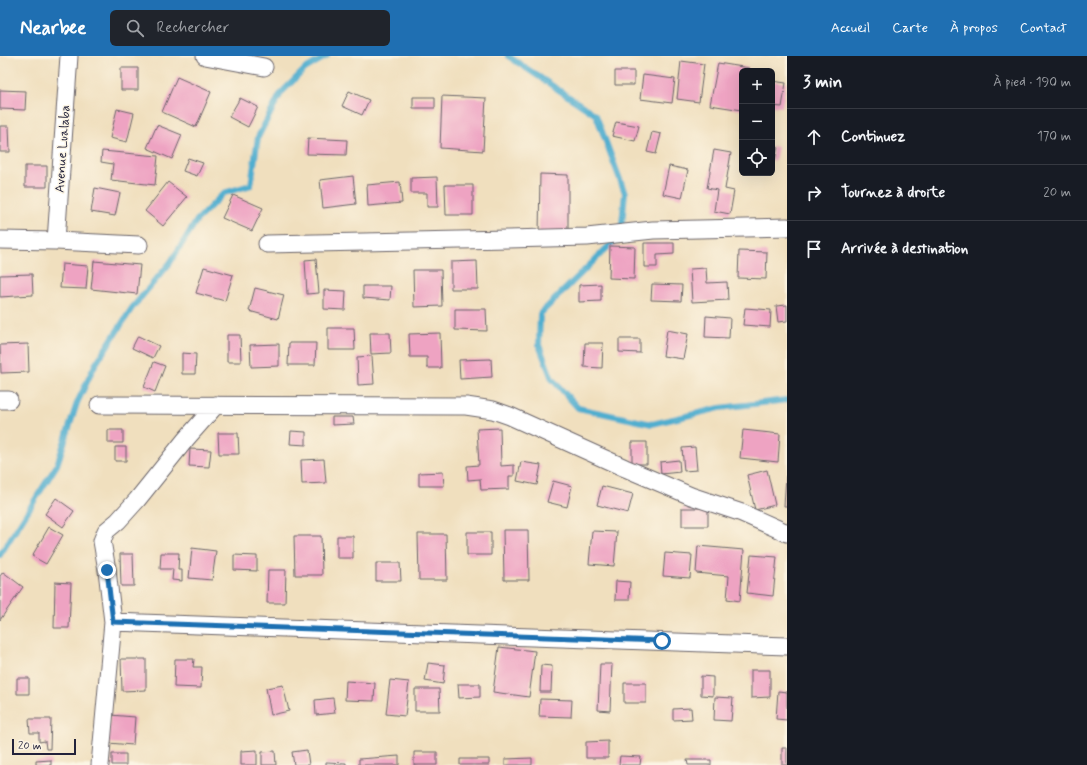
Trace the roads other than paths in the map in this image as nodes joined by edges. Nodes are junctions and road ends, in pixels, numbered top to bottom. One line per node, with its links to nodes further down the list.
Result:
1 (69, 56): 6 (street, Avenue Lualaba)
2 (205, 56): 3 (street)
3 (264, 67)
4 (787, 227): 7 (street)
5 (0, 240): 6 (street)
6 (56, 241): 8 (street)
7 (267, 244)
8 (139, 245)
9 (99, 405): 10 (street)
10 (216, 405): 11 (street); 12 (street)
11 (787, 533)
12 (113, 622): 13 (street); 14 (street)
13 (787, 646)
14 (100, 765)

